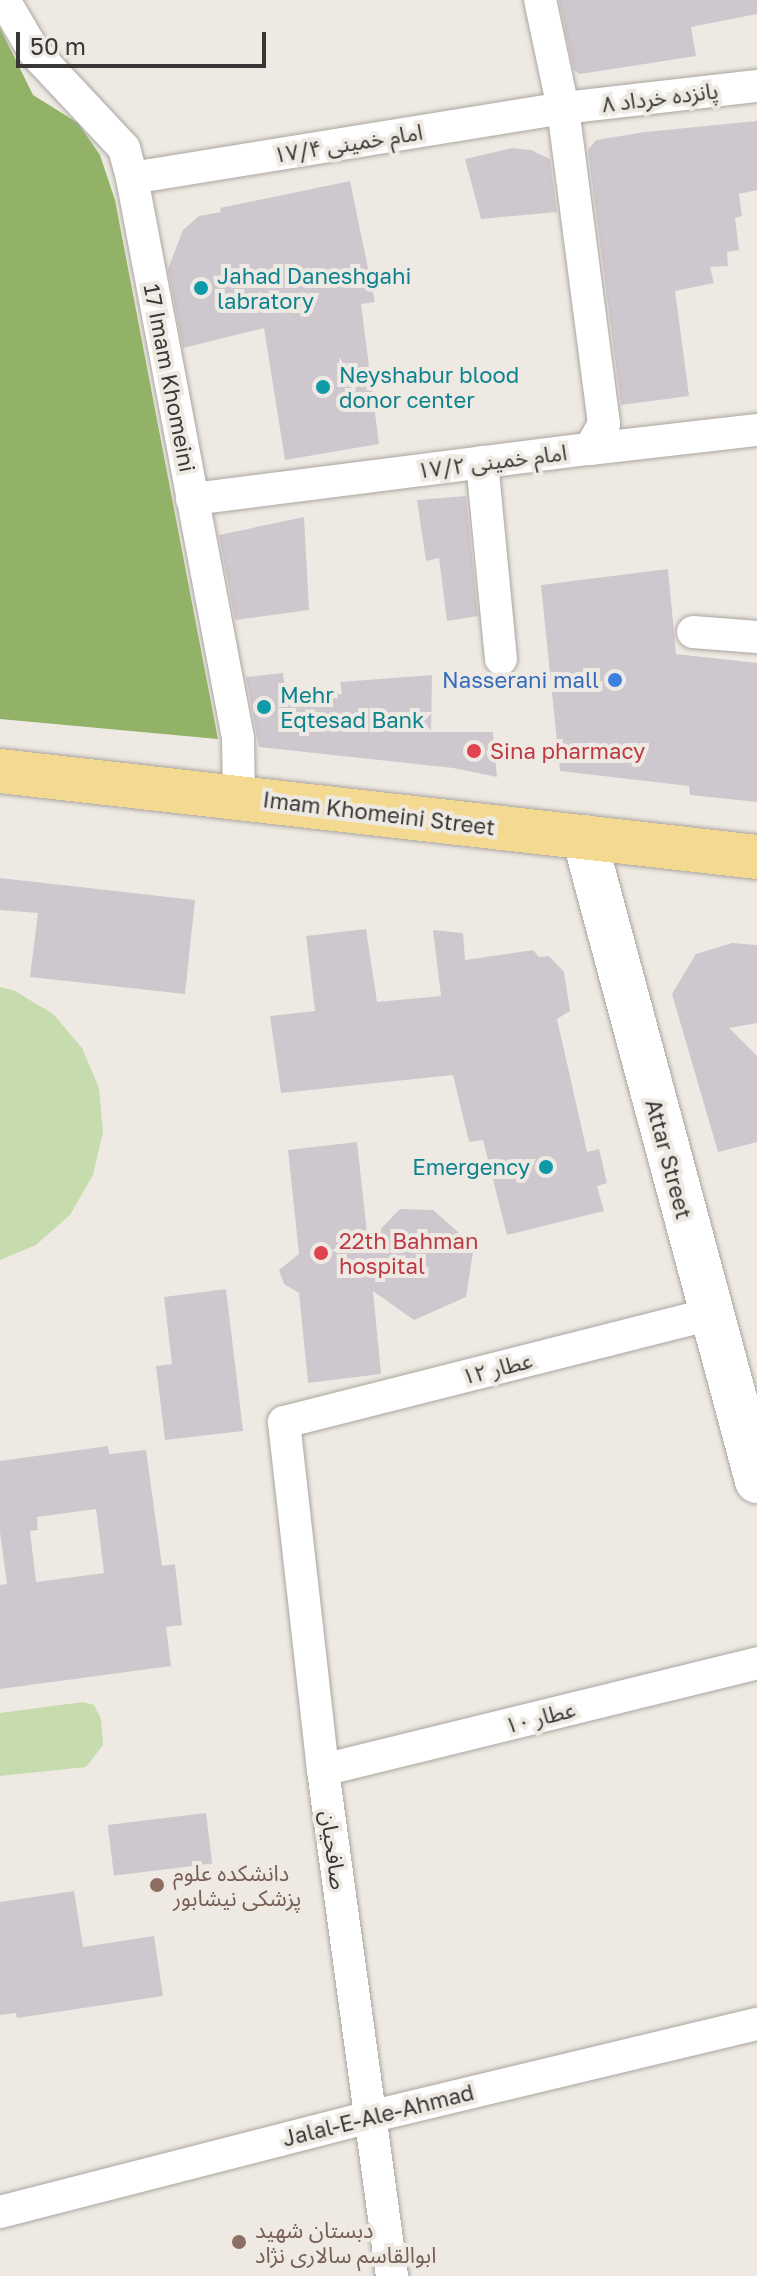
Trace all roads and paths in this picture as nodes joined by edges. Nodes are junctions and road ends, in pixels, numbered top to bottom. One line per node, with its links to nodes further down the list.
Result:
1 (4, 0): 5 (street, 17 Imam Khomeini)
2 (540, 0): 4 (street, امام خمینی ۱۷/۲)
3 (757, 86): 4 (street, پانزده خرداد ۸)
4 (563, 108): 5 (street, امام خمینی ۱۷/۴); 7 (street, امام خمینی ۱۷/۲)
5 (132, 178): 9 (street, 17 Imam Khomeini)
6 (757, 430): 7 (street)
7 (590, 449): 8 (street, امام خمینی ۱۷/۲)
8 (482, 462): 9 (street, امام خمینی ۱۷/۲); 12 (street)
9 (192, 499): 14 (street, 17 Imam Khomeini)
10 (693, 632): 11 (street)
11 (757, 637)
12 (501, 659)
13 (0, 771): 14 (main road, Imam Khomeini Street)
14 (239, 797): 15 (main road, Imam Khomeini Street)
15 (584, 837): 16 (main road, Imam Khomeini Street); 17 (street, Attar Street)
16 (757, 857)
17 (710, 1314): 18 (street, عطار ۱۲); 19 (street, Attar Street)
18 (284, 1422): 21 (street, صافحیان)
19 (754, 1458)
20 (757, 1663): 21 (street, عطار ۱۰)
21 (323, 1770): 23 (street, صافحیان)
22 (757, 2024): 23 (street, Jalal-E-Ale-Ahmad)
23 (369, 2117): 24 (street, Jalal-E-Ale-Ahmad); 25 (street, صافحیان)
24 (0, 2212)
25 (392, 2276)

